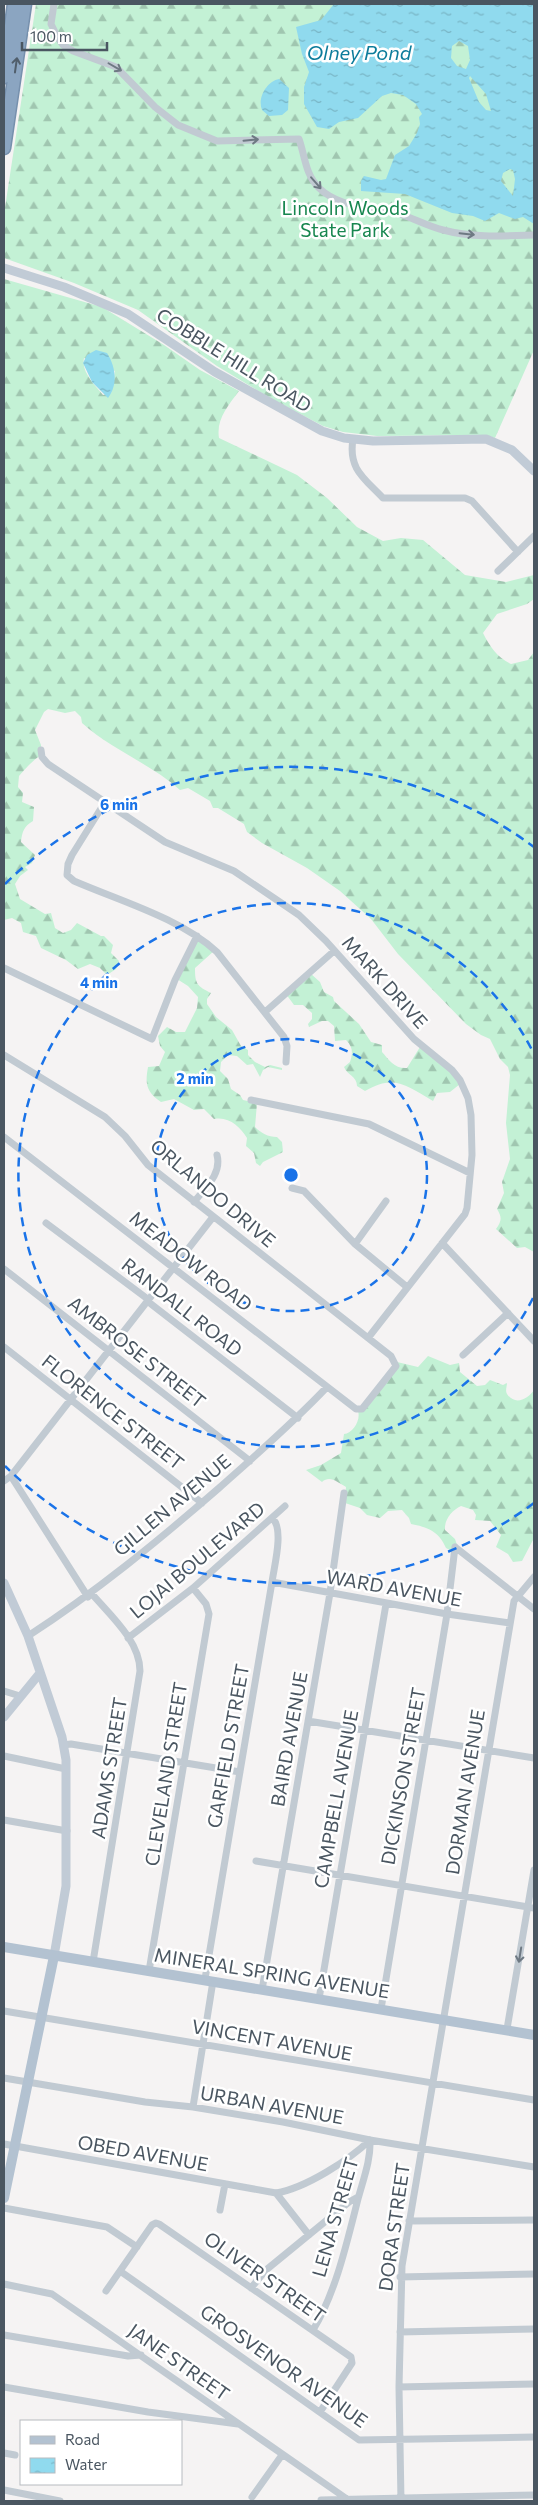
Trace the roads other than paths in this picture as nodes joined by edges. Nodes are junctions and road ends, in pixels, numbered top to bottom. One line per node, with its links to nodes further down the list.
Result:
1 (14, 4): 4 (highway)
2 (25, 4): 5 (highway, one-way to 2)
3 (54, 4): 6 (street, one-way to 6)
4 (4, 77)
5 (4, 148)
6 (534, 235)
7 (4, 268): 8 (street, COBBLE HILL ROAD)
8 (353, 439): 9 (street, COBBLE HILL ROAD); 11 (street)
9 (534, 471)
10 (534, 536): 11 (street)
11 (518, 552): 12 (street)
12 (498, 571)
13 (41, 750): 14 (street, MARK DRIVE)
14 (105, 802): 15 (street); 16 (street, MARK DRIVE)
15 (197, 936): 17 (street); 18 (street)
16 (334, 951): 18 (street); 24 (street, MARK DRIVE)
17 (4, 968)
18 (265, 1012): 20 (street)
19 (4, 1055): 27 (street, ORLANDO DRIVE)
20 (286, 1062)
21 (251, 1100): 24 (street)
22 (4, 1137): 32 (street, MEADOW ROAD)
23 (217, 1155): 27 (street)
24 (470, 1173): 30 (street, MARK DRIVE)
25 (292, 1188): 31 (street)
26 (386, 1201): 31 (street)
27 (194, 1202): 28 (street, ORLANDO DRIVE)
28 (213, 1217): 32 (street); 37 (street, ORLANDO DRIVE)
29 (46, 1223): 35 (street, RANDALL ROAD)
30 (442, 1243): 34 (street, MARK DRIVE); 36 (street)
31 (355, 1244): 34 (street)
32 (173, 1268): 35 (street); 42 (street, MEADOW ROAD)
33 (4, 1269): 40 (street, AMBROSE STREET)
34 (407, 1287): 37 (street, MARK DRIVE)
35 (148, 1301): 40 (street); 45 (street, RANDALL ROAD)
36 (508, 1313): 38 (street); 41 (street)
37 (368, 1338): 44 (street, ORLANDO DRIVE)
38 (534, 1340)
39 (4, 1347): 43 (street, FLORENCE STREET)
40 (109, 1351): 43 (street); 46 (street, AMBROSE STREET)
41 (463, 1355)
42 (326, 1386): 44 (street, MEADOW ROAD); 45 (street, GILLEN AVENUE)
43 (71, 1399): 47 (street); 50 (street, FLORENCE STREET)
44 (360, 1410)
45 (298, 1418): 46 (street, GILLEN AVENUE)
46 (250, 1461): 50 (street, GILLEN AVENUE)
47 (11, 1476): 48 (street); 58 (street, ADAMS STREET)
48 (4, 1481)
49 (344, 1493): 57 (street, BAIRD AVENUE)
50 (202, 1503): 58 (street, GILLEN AVENUE)
51 (285, 1506): 52 (street, LOJAI BOULEVARD)
52 (272, 1519): 54 (street, GARFIELD STREET); 56 (street, LOJAI BOULEVARD)
53 (534, 1577): 59 (street, DORMAN AVENUE)
54 (272, 1582): 57 (street, WARD AVENUE); 80 (street, GARFIELD STREET)
55 (4, 1583): 64 (street)
56 (193, 1588): 65 (street, LOJAI BOULEVARD); 78 (street, CLEVELAND STREET)
57 (330, 1594): 60 (street, WARD AVENUE); 70 (street, BAIRD AVENUE)
58 (90, 1595): 64 (street, GILLEN AVENUE); 65 (street, ADAMS STREET)
59 (517, 1595): 61 (street); 62 (street, DICKINSON STREET); 63 (street, DORMAN AVENUE)
60 (386, 1604): 62 (street, WARD AVENUE); 71 (street, CAMPBELL AVENUE)
61 (534, 1609)
62 (447, 1614): 63 (street, WARD AVENUE); 72 (street, DICKINSON STREET)
63 (510, 1624): 74 (street, DORMAN AVENUE)
64 (28, 1636): 66 (street)
65 (128, 1638): 75 (street, ADAMS STREET)
66 (40, 1673): 68 (street); 73 (street)
67 (4, 1690): 68 (street)
68 (20, 1696): 69 (street)
69 (4, 1717)
70 (308, 1721): 71 (street); 84 (street, BAIRD AVENUE)
71 (365, 1730): 72 (street); 86 (street, CAMPBELL AVENUE)
72 (426, 1741): 74 (street); 87 (street, DICKINSON STREET)
73 (63, 1745): 75 (street); 79 (street)
74 (488, 1750): 77 (street); 88 (street, DORMAN AVENUE)
75 (128, 1754): 78 (street); 92 (street, ADAMS STREET)
76 (4, 1756): 79 (street)
77 (534, 1758)
78 (184, 1762): 80 (street); 93 (street, CLEVELAND STREET)
79 (66, 1769): 82 (street)
80 (240, 1772): 94 (street, GARFIELD STREET)
81 (4, 1820): 82 (street)
82 (67, 1831): 91 (street)
83 (256, 1861): 84 (street)
84 (284, 1866): 86 (street); 95 (street, BAIRD AVENUE)
85 (534, 1870): 89 (street)
86 (340, 1876): 87 (street); 96 (street, CAMPBELL AVENUE)
87 (401, 1886): 88 (street); 97 (street, DICKINSON STREET)
88 (464, 1896): 89 (street); 100 (street, DORMAN AVENUE)
89 (531, 1908): 101 (street, one-way to 101)
90 (4, 1947): 91 (main road, MINERAL SPRING AVENUE)
91 (54, 1956): 92 (main road, MINERAL SPRING AVENUE); 99 (main road)
92 (93, 1962): 93 (main road, MINERAL SPRING AVENUE)
93 (149, 1971): 94 (main road, MINERAL SPRING AVENUE)
94 (209, 1980): 95 (main road, MINERAL SPRING AVENUE); 103 (street, GARFIELD STREET)
95 (262, 1990): 96 (main road, MINERAL SPRING AVENUE)
96 (319, 1999): 97 (main road, MINERAL SPRING AVENUE)
97 (381, 2010): 100 (main road, MINERAL SPRING AVENUE)
98 (4, 2011): 99 (street, VINCENT AVENUE)
99 (40, 2019): 103 (street, VINCENT AVENUE); 105 (main road)
100 (443, 2019): 101 (main road, MINERAL SPRING AVENUE); 106 (street, DORA STREET)
101 (508, 2030): 102 (main road, MINERAL SPRING AVENUE)
102 (534, 2035)
103 (204, 2045): 106 (street, VINCENT AVENUE); 108 (street, GARFIELD STREET)
104 (4, 2078): 105 (street, URBAN AVENUE)
105 (27, 2082): 108 (street, URBAN AVENUE); 110 (main road)
106 (432, 2083): 107 (street, VINCENT AVENUE); 111 (street, DORA STREET)
107 (534, 2100)
108 (194, 2107): 109 (street, URBAN AVENUE)
109 (370, 2140): 111 (street, URBAN AVENUE); 114 (street, OBED AVENUE); 115 (street, LENA STREET)
110 (9, 2145): 113 (street, OBED AVENUE); 116 (main road)
111 (422, 2147): 112 (street, URBAN AVENUE); 120 (street, DORA STREET)
112 (534, 2167)
113 (225, 2184): 114 (street, OBED AVENUE); 118 (street)
114 (276, 2193): 121 (street)
115 (358, 2197): 121 (street); 130 (street, LENA STREET)
116 (4, 2198)
117 (4, 2208): 122 (street)
118 (220, 2210)
119 (534, 2220): 120 (street)
120 (409, 2222): 125 (street, DORA STREET)
121 (309, 2235): 127 (street)
122 (137, 2247): 123 (street); 127 (street, OLIVER STREET)
123 (120, 2271): 128 (street); 137 (street, GROSVENOR AVENUE)
124 (534, 2274): 125 (street)
125 (400, 2277): 131 (street, DORA STREET)
126 (4, 2284): 133 (street, JANE STREET)
127 (251, 2288): 130 (street, OLIVER STREET)
128 (106, 2291)
129 (534, 2329): 131 (street)
130 (313, 2330): 137 (street, OLIVER STREET)
131 (400, 2332): 135 (street, DORA STREET)
132 (4, 2335): 133 (street)
133 (141, 2355): 138 (street, JANE STREET)
134 (534, 2384): 135 (street)
135 (399, 2387): 140 (street, DORA STREET)
136 (4, 2388): 138 (street)
137 (320, 2412): 140 (street, GROSVENOR AVENUE)
138 (239, 2424): 143 (street, JANE STREET)
139 (534, 2437): 140 (street, GROSVENOR AVENUE)
140 (400, 2440): 149 (street, DORA STREET)
141 (4, 2453): 142 (street)
142 (15, 2455)
143 (282, 2455): 144 (street, JANE STREET); 147 (street)
144 (326, 2486): 148 (street, JANE STREET); 150 (street)
145 (4, 2490): 151 (street)
146 (534, 2495): 149 (street)
147 (252, 2498)
148 (347, 2498): 149 (street); 150 (street)
149 (401, 2499)
150 (321, 2500)
151 (60, 2501)

